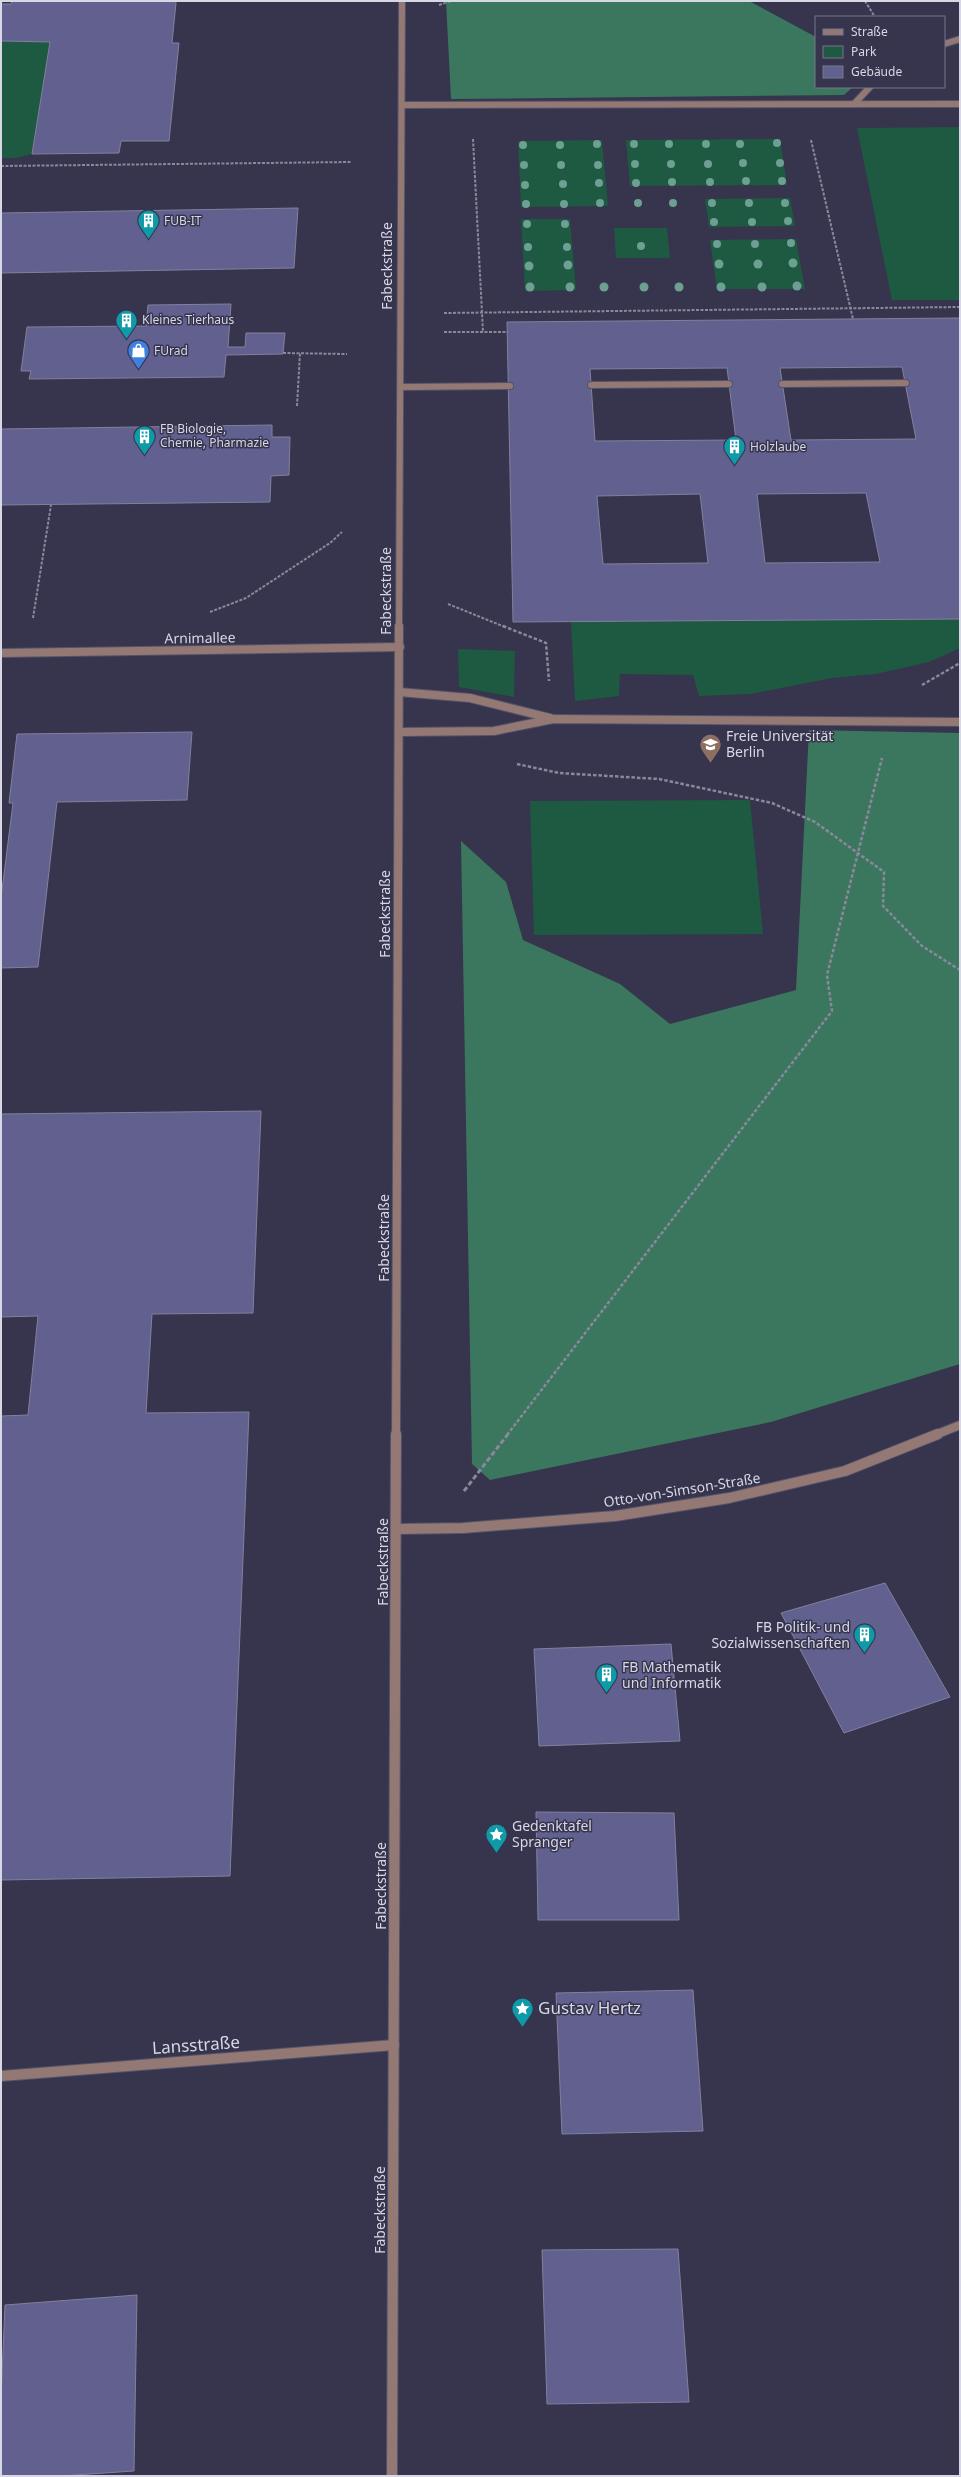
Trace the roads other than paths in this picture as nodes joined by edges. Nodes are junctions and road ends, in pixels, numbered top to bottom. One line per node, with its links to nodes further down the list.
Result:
1 (402, 1): 7 (street, Fabeckstraße)
2 (960, 39): 3 (street)
3 (945, 44)
4 (869, 88): 5 (street)
5 (854, 104): 6 (street); 7 (street)
6 (960, 104)
7 (402, 105): 13 (street, Fabeckstraße)
8 (906, 383): 10 (street)
9 (729, 384): 11 (street)
10 (782, 384)
11 (590, 385)
12 (510, 386): 13 (street)
13 (400, 387): 14 (street, Fabeckstraße)
14 (400, 647): 15 (street, Arnimallee); 16 (street, Fabeckstraße)
15 (1, 653)
16 (399, 692): 17 (street); 19 (street, Fabeckstraße)
17 (552, 719): 18 (street); 19 (street)
18 (960, 722)
19 (400, 732): 21 (street, Fabeckstraße)
20 (960, 1425): 21 (street, Otto-von-Simson-Straße)
21 (397, 1529): 22 (street, Fabeckstraße)
22 (394, 2045): 23 (street, Lansstraße); 24 (street, Fabeckstraße)
23 (1, 2076)
24 (392, 2476)

